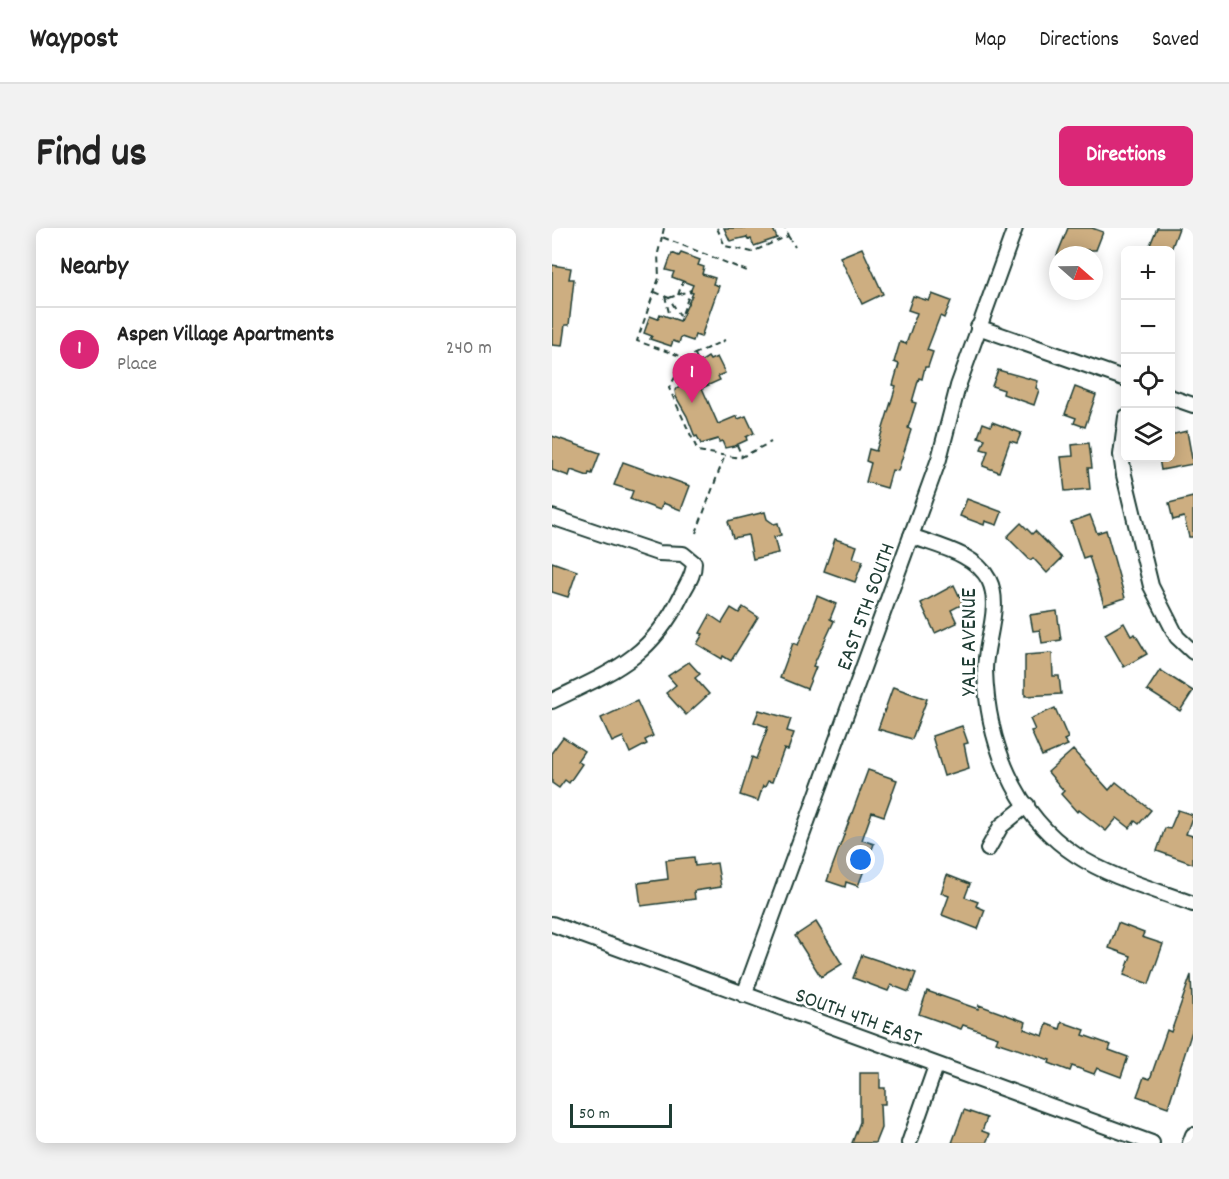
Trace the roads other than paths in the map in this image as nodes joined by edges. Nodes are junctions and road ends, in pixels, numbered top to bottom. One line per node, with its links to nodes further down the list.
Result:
1 (1015, 228): 2 (street, EAST 5TH SOUTH)
2 (978, 327): 3 (street); 8 (street, EAST 5TH SOUTH)
3 (1121, 379)
4 (1175, 399): 5 (street)
5 (1193, 405)
6 (1122, 462): 9 (street)
7 (552, 517): 10 (street)
8 (911, 537): 11 (street, YALE AVENUE); 15 (street, EAST 5TH SOUTH)
9 (1193, 652)
10 (552, 700)
11 (1027, 805): 12 (street); 13 (street, YALE AVENUE)
12 (988, 849)
13 (1193, 904)
14 (552, 924): 15 (street, SOUTH 4TH EAST)
15 (744, 995): 16 (street, SOUTH 4TH EAST)
16 (936, 1066): 18 (street); 19 (street, SOUTH 4TH EAST)
17 (1193, 1135): 20 (street)
18 (909, 1143)
19 (1152, 1143)
20 (1190, 1143)

